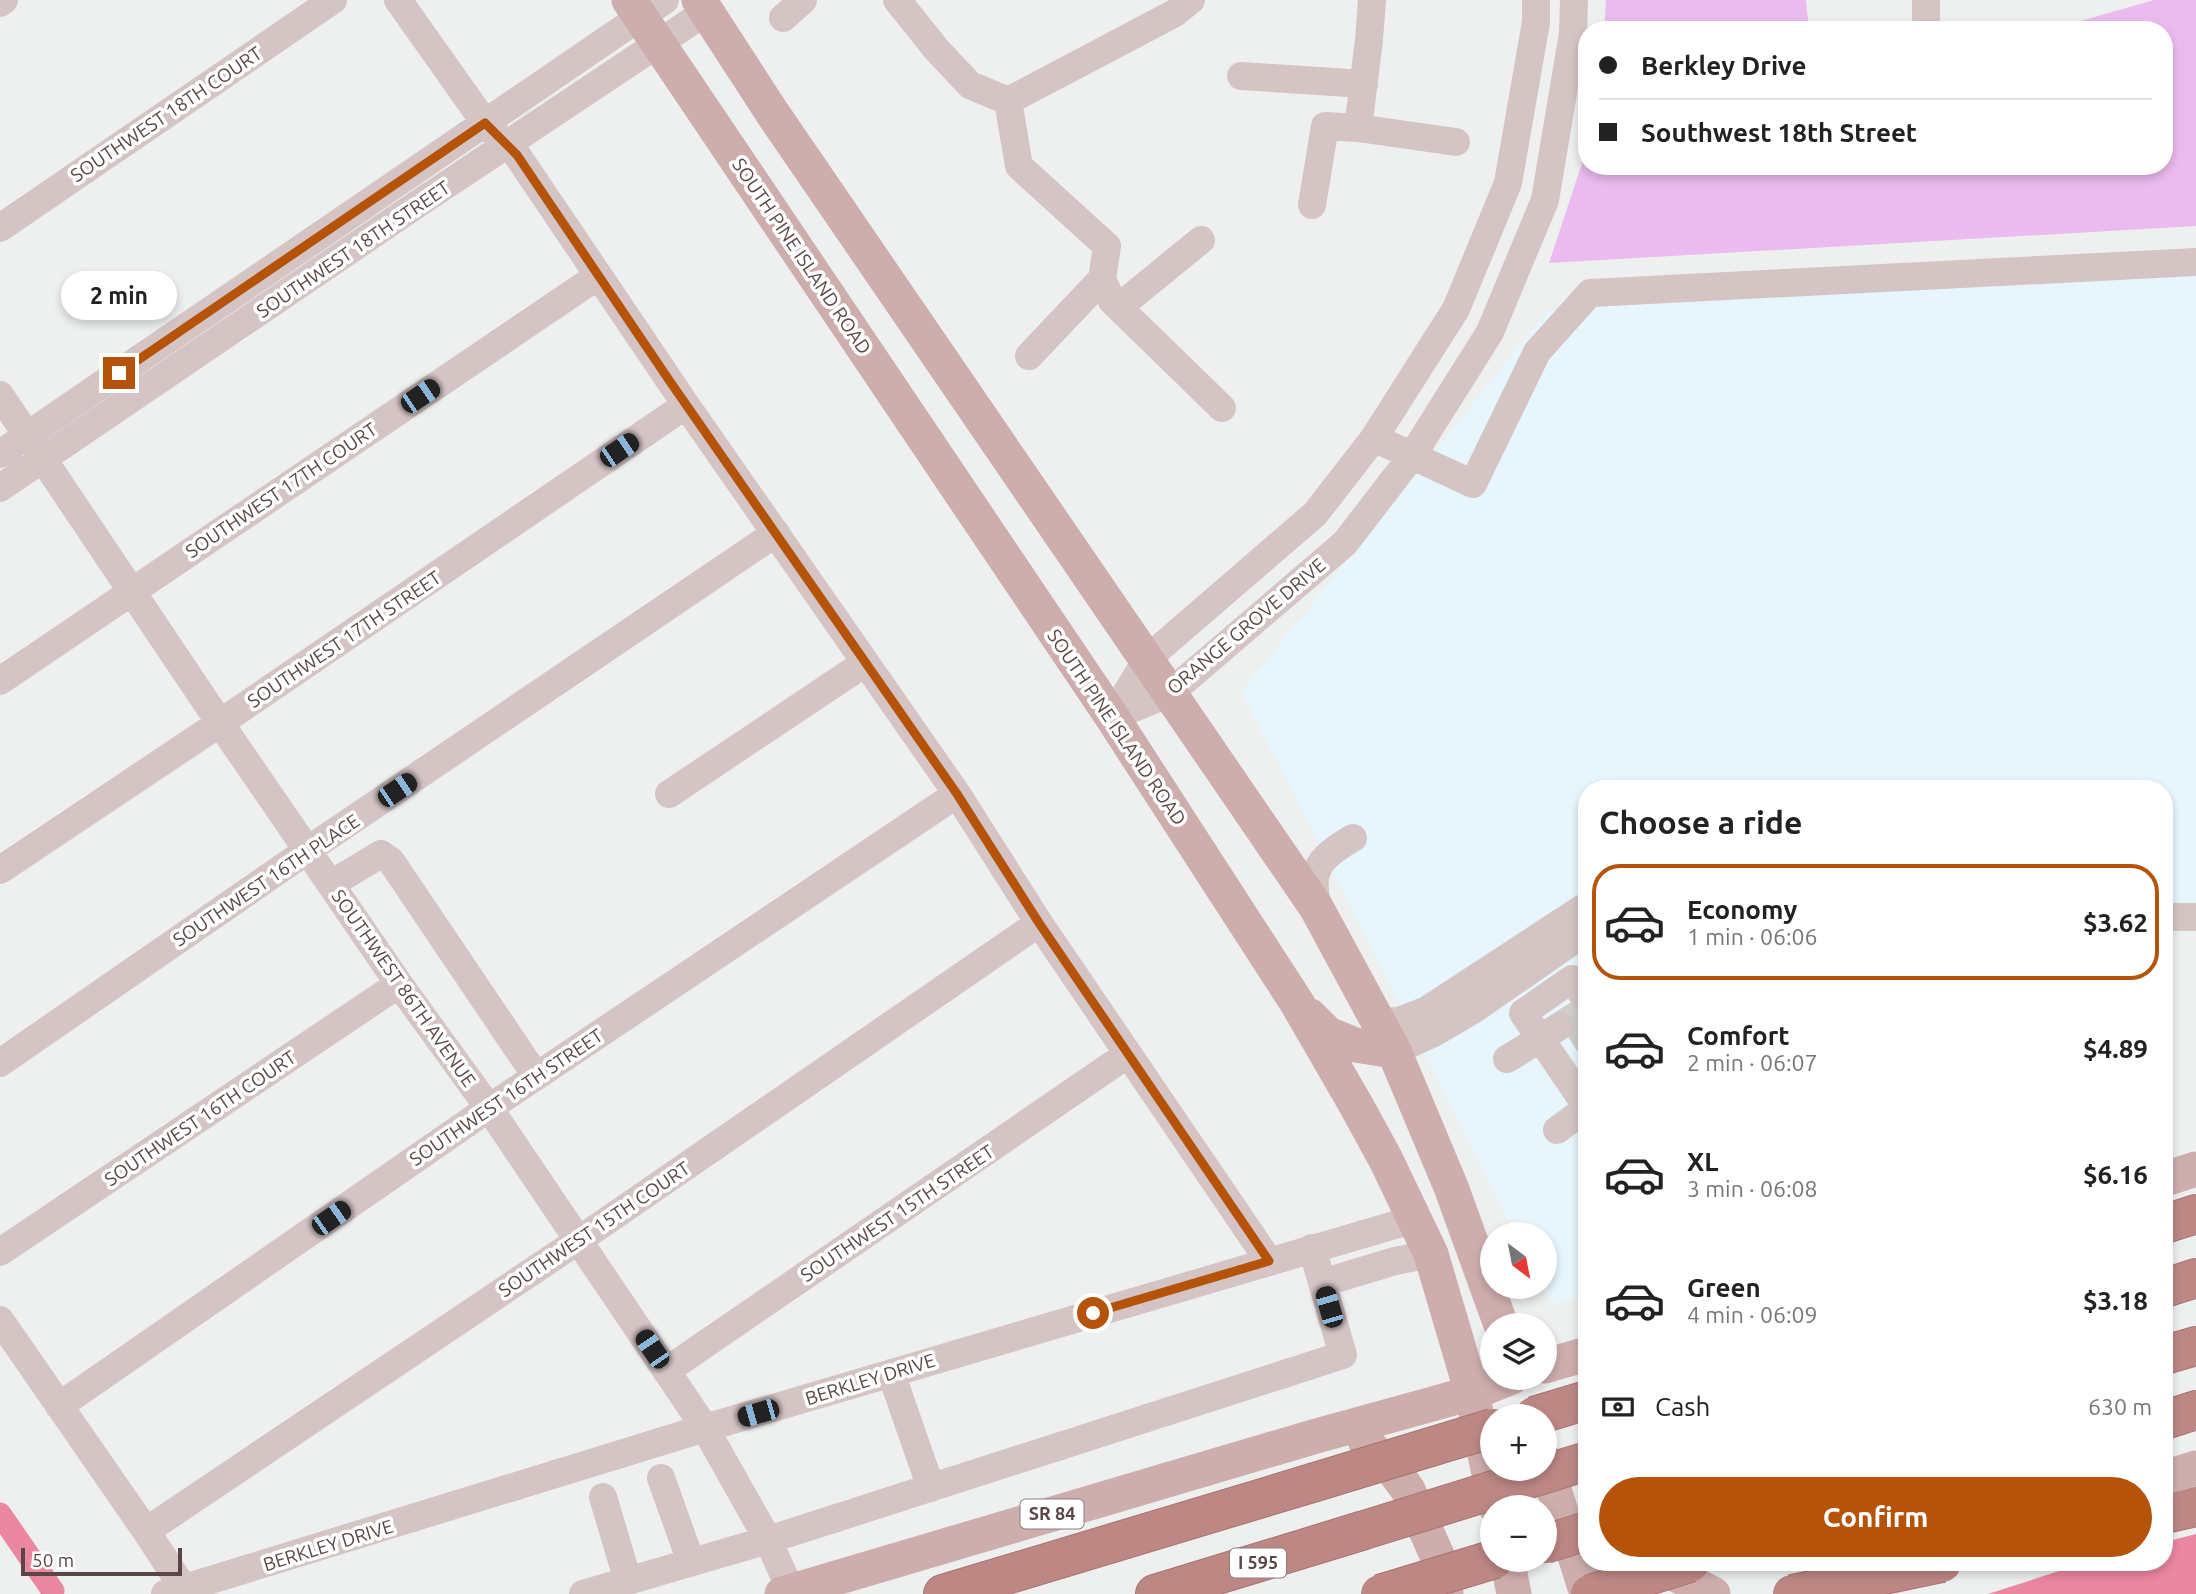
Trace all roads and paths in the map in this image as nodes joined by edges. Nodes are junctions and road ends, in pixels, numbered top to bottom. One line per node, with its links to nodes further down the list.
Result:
1 (333, 0): 18 (street, SOUTHWEST 18TH COURT)
2 (398, 0): 13 (street)
3 (897, 0): 12 (street)
4 (1191, 0): 12 (street)
5 (1372, 0): 11 (street)
6 (1536, 0): 24 (street, ORANGE GROVE DRIVE)
7 (1574, 0): 25 (street, ORANGE GROVE DRIVE)
8 (703, 6): 9 (street, SOUTHWEST 18TH STREET); 38 (main road)
9 (648, 15): 13 (street, SOUTHWEST 18TH STREET); 16 (street, SOUTHWEST 18TH STREET); 42 (main road, SOUTH PINE ISLAND ROAD)
10 (1241, 76): 11 (street)
11 (1364, 84): 14 (street)
12 (1008, 102): 22 (street)
13 (485, 123): 16 (street); 30 (street, SOUTHWEST 18TH STREET)
14 (1358, 128): 15 (street); 17 (street)
15 (1456, 142)
16 (507, 144): 21 (street); 34 (street, SOUTHWEST 18TH STREET)
17 (1312, 205)
18 (0, 228)
19 (1200, 240): 23 (street)
20 (2196, 262): 33 (street)
21 (598, 276): 28 (street); 37 (street, SOUTHWEST 17TH COURT)
22 (1102, 279): 23 (street); 26 (street)
23 (1119, 307): 29 (street)
24 (1450, 318): 25 (street); 31 (street, ORANGE GROVE DRIVE)
25 (1490, 332): 33 (street, ORANGE GROVE DRIVE)
26 (1029, 356)
27 (0, 395): 30 (street, SOUTHWEST 86TH AVENUE)
28 (686, 405): 36 (street); 43 (street, SOUTHWEST 17TH STREET)
29 (1222, 408)
30 (27, 435): 32 (street, SOUTHWEST 18TH STREET); 34 (street, SOUTHWEST 86TH AVENUE)
31 (1374, 438): 33 (street); 38 (street, ORANGE GROVE DRIVE)
32 (0, 454)
33 (1412, 456): 41 (street, ORANGE GROVE DRIVE)
34 (43, 459): 35 (street, SOUTHWEST 18TH STREET); 37 (street, SOUTHWEST 86TH AVENUE)
35 (0, 488)
36 (776, 533): 39 (street); 47 (street, SOUTHWEST 16TH PLACE)
37 (131, 591): 40 (street, SOUTHWEST 17TH COURT); 43 (street, SOUTHWEST 86TH AVENUE)
38 (1147, 659): 41 (main road); 42 (street, ORANGE GROVE DRIVE)
39 (865, 663): 44 (street); 45 (street)
40 (0, 681)
41 (1170, 693): 42 (street, ORANGE GROVE DRIVE); 50 (main road)
42 (1112, 717): 57 (main road, SOUTH PINE ISLAND ROAD)
43 (220, 723): 47 (street, SOUTHWEST 86TH AVENUE); 48 (street, SOUTHWEST 17TH STREET)
44 (669, 794)
45 (957, 794): 54 (street); 64 (street, SOUTHWEST 16TH STREET)
46 (1353, 838): 50 (street)
47 (308, 850): 49 (street, SOUTHWEST 86TH AVENUE); 62 (street, SOUTHWEST 16TH PLACE)
48 (0, 870)
49 (331, 884): 56 (street, SOUTHWEST 86TH AVENUE); 64 (street)
50 (1316, 907): 59 (main road)
51 (1578, 911): 59 (street)
52 (2173, 917): 53 (street)
53 (2196, 917)
54 (1039, 923): 60 (street); 73 (street, SOUTHWEST 15TH COURT)
55 (1578, 936): 59 (street)
56 (399, 984): 66 (street, SOUTHWEST 86TH AVENUE); 75 (street, SOUTHWEST 16TH COURT)
57 (1297, 1003): 59 (main road); 71 (main road, SOUTH PINE ISLAND ROAD)
58 (1569, 1026): 61 (street); 63 (street)
59 (1386, 1036): 81 (main road)
60 (1128, 1054): 77 (street); 87 (street, SOUTHWEST 15TH STREET)
61 (1507, 1059)
62 (0, 1063)
63 (1578, 1069)
64 (536, 1076): 66 (street, SOUTHWEST 16TH STREET)
65 (1578, 1104): 67 (street)
66 (489, 1108): 73 (street, SOUTHWEST 86TH AVENUE); 92 (street, SOUTHWEST 16TH STREET)
67 (1557, 1130)
68 (2196, 1169): 69 (main road)
69 (2173, 1176)
70 (2196, 1214): 72 (highway)
71 (1415, 1219): 74 (street, BERKLEY DRIVE); 76 (main road, SOUTH PINE ISLAND ROAD)
72 (2173, 1221)
73 (579, 1240): 87 (street, SOUTHWEST 86TH AVENUE); 109 (street, SOUTHWEST 15TH COURT)
74 (1312, 1248): 77 (street, BERKLEY DRIVE); 79 (street)
75 (0, 1252)
76 (1430, 1254): 79 (street); 90 (main road, SOUTH PINE ISLAND ROAD)
77 (1269, 1261): 88 (street, BERKLEY DRIVE)
78 (2196, 1279): 80 (highway)
79 (1322, 1283): 104 (street)
80 (2173, 1286)
81 (1497, 1313)
82 (0, 1320): 92 (street)
83 (2196, 1346): 84 (highway)
84 (2173, 1353)
85 (1578, 1357): 86 (main road)
86 (1557, 1363)
87 (666, 1371): 96 (street, SOUTHWEST 86TH AVENUE)
88 (891, 1373): 96 (street, BERKLEY DRIVE); 104 (street)
89 (1480, 1390): 90 (main road, SR 84)
90 (1472, 1393): 98 (main road, SR 84); 105 (main road, SOUTH PINE ISLAND ROAD)
91 (1578, 1403): 93 (highway, bridge)
92 (59, 1406): 109 (street)
93 (1557, 1409)
94 (2196, 1410): 95 (highway)
95 (2173, 1417)
96 (705, 1428): 111 (street, SOUTHWEST 86TH AVENUE); 123 (street, BERKLEY DRIVE)
97 (1480, 1432): 126 (highway, bridge)
98 (1313, 1437): 124 (main road, SR 84); 129 (main road)
99 (1578, 1464): 127 (highway, I 595, bridge)
100 (2196, 1468): 101 (main road)
101 (2173, 1475)
102 (661, 1478): 113 (street)
103 (1551, 1481): 115 (main road)
104 (931, 1488): 111 (street)
105 (1493, 1495)
106 (603, 1497): 122 (street)
107 (2196, 1507): 108 (highway)
108 (2173, 1512)
109 (146, 1531): 123 (street)
110 (1578, 1534): 112 (highway, bridge)
111 (768, 1540): 113 (street); 124 (street, SOUTHWEST 86TH AVENUE)
112 (1557, 1540)
113 (691, 1563): 122 (street)
114 (1480, 1563): 128 (highway, bridge)
115 (1578, 1563)
116 (1581, 1571): 131 (main road)
117 (1664, 1571): 131 (highway, bridge)
118 (1669, 1571): 132 (main road)
119 (1898, 1571): 134 (main road)
120 (1903, 1571): 133 (highway, bridge)
121 (1510, 1572): 130 (main road)
122 (628, 1581): 125 (street)
123 (175, 1592)
124 (786, 1592)
125 (583, 1594)
126 (943, 1594)
127 (1155, 1594)
128 (1380, 1594)
129 (1446, 1594)
130 (1514, 1594)
131 (1588, 1594)
132 (1713, 1594)
133 (1792, 1594)
134 (1823, 1594)

